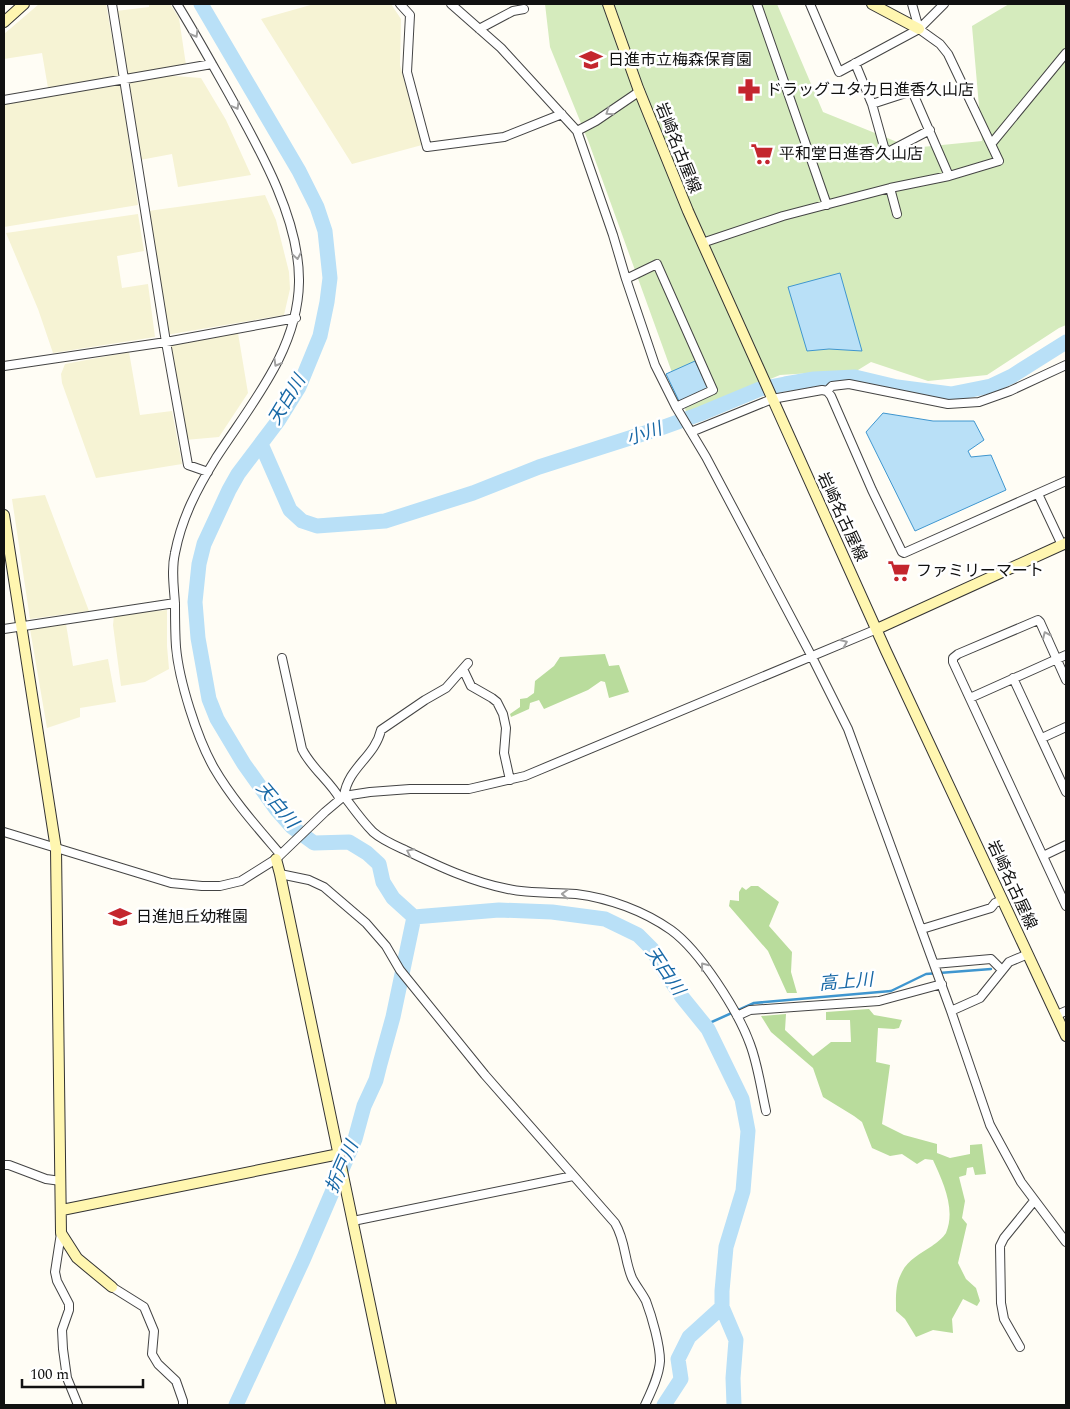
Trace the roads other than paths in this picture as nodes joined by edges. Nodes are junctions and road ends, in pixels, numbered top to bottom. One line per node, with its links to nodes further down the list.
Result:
1 (24, 4): 13 (street)
2 (112, 4): 19 (street)
3 (177, 4): 18 (street, one-way to 18)
4 (400, 4): 23 (street)
5 (451, 4): 14 (street)
6 (608, 4): 20 (street, 岩崎名古屋線)
7 (757, 4): 29 (street)
8 (810, 4): 17 (street)
9 (872, 4): 15 (street)
10 (912, 4): 15 (street)
11 (944, 4): 15 (street)
12 (524, 9): 14 (street)
13 (4, 22)
14 (479, 29): 23 (street)
15 (919, 29): 17 (street); 26 (street)
16 (1066, 53): 26 (street)
17 (855, 63): 22 (street)
18 (212, 64): 19 (street); 33 (street, one-way to 33)
19 (125, 80): 21 (street); 34 (street)
20 (640, 91): 25 (street, one-way to 25); 31 (street, 岩崎名古屋線)
21 (4, 100)
22 (872, 104): 24 (street); 24 (street)
23 (562, 114): 25 (street)
24 (930, 130): 27 (street)
25 (577, 131): 32 (street)
26 (992, 143): 27 (street)
27 (949, 176): 28 (street)
28 (890, 188): 29 (street); 30 (street)
29 (827, 205): 31 (street)
30 (897, 214)
31 (702, 243): 38 (street, 岩崎名古屋線)
32 (626, 279): 39 (street); 39 (street)
33 (296, 318): 34 (street); 41 (street, one-way to 41)
34 (166, 342): 36 (street); 41 (street)
35 (1066, 365): 37 (street)
36 (4, 366)
37 (827, 391): 38 (street); 43 (street)
38 (771, 396): 40 (street); 50 (street, 岩崎名古屋線)
39 (678, 410): 40 (street)
40 (690, 430): 52 (street)
41 (208, 472): 47 (street)
42 (1066, 481): 43 (street)
43 (1038, 494): 45 (street)
44 (4, 514): 48 (street)
45 (1064, 544): 46 (street); 50 (street)
46 (1066, 556)
47 (175, 602): 48 (street); 66 (street)
48 (22, 625): 49 (street); 65 (street)
49 (4, 629)
50 (877, 629): 52 (street, one-way to 50); 69 (street, 岩崎名古屋線)
51 (1066, 655): 54 (street)
52 (812, 657): 60 (street); 71 (street)
53 (282, 658): 62 (street)
54 (1057, 659): 55 (street); 56 (street); 57 (street, one-way to 57)
55 (1013, 678): 57 (street); 59 (street)
56 (1066, 680)
57 (970, 698): 67 (street)
58 (1066, 727): 59 (street)
59 (1042, 738): 61 (street)
60 (510, 780): 62 (street); 62 (street)
61 (1066, 792)
62 (342, 798): 66 (street); 77 (street, one-way to 62)
63 (4, 832): 65 (street)
64 (1066, 845): 67 (street)
65 (56, 849): 66 (street); 84 (street)
66 (278, 856): 68 (street)
67 (1043, 856): 70 (street)
68 (280, 874): 81 (street); 83 (street)
69 (1002, 900): 71 (street); 72 (street, 岩崎名古屋線)
70 (1066, 906)
71 (922, 929): 73 (street)
72 (1028, 954): 74 (street); 78 (street, 岩崎名古屋線)
73 (936, 970): 74 (street); 75 (street)
74 (1002, 970): 76 (street)
75 (942, 984): 76 (street); 77 (street)
76 (951, 1011): 85 (street)
77 (735, 1012): 80 (street)
78 (1061, 1013): 79 (street, 岩崎名古屋線)
79 (1066, 1036)
80 (766, 1111)
81 (339, 1154): 86 (street); 87 (street)
82 (4, 1165): 84 (street)
83 (572, 1176): 87 (street); 96 (street)
84 (61, 1181): 86 (street)
85 (1034, 1201): 88 (street); 92 (street)
86 (62, 1210): 89 (street)
87 (353, 1221): 95 (street)
88 (1063, 1231): 90 (street)
89 (61, 1233): 91 (street); 93 (street)
90 (1066, 1242)
91 (112, 1287): 94 (street)
92 (1020, 1347)
93 (78, 1405)
94 (184, 1405)
95 (391, 1405)
96 (645, 1405)

